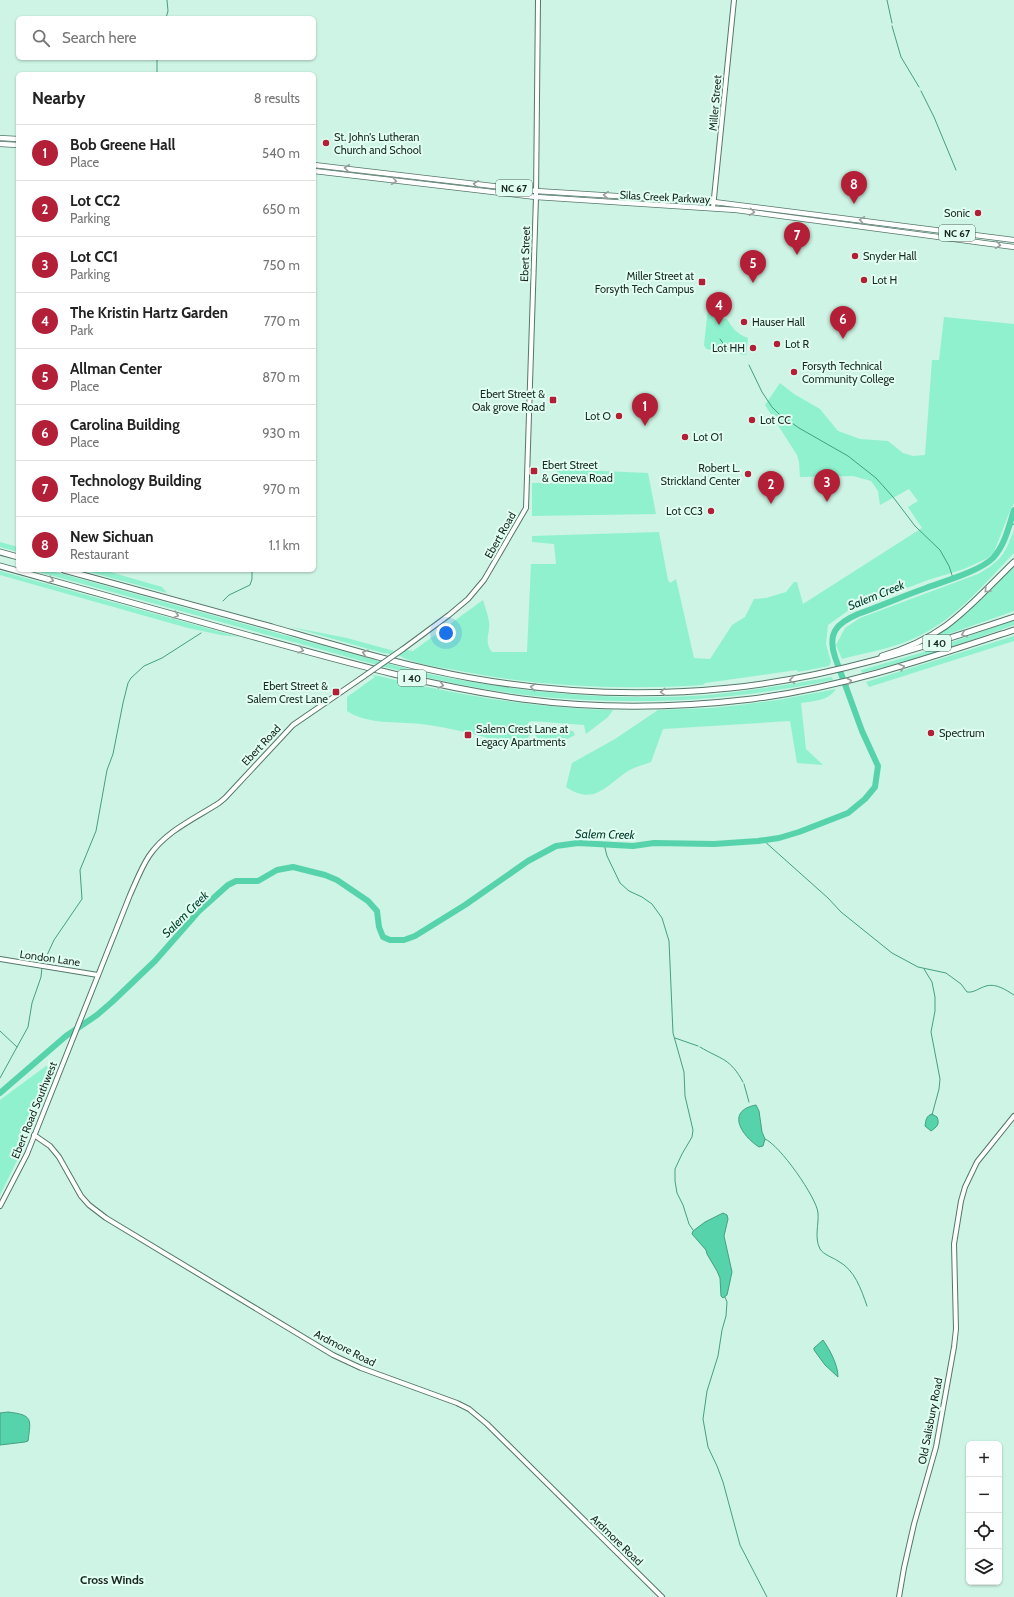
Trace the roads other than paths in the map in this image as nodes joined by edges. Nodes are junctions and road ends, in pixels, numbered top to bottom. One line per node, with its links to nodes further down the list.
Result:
1 (538, 0): 9 (main road, Ebert Street)
2 (734, 0): 11 (main road, Miller Street)
3 (0, 138): 4 (main road)
4 (16, 139)
5 (0, 144): 6 (main road)
6 (16, 145)
7 (316, 165): 9 (main road, Silas Creek Parkway / NC 67, one-way to 7)
8 (316, 171): 10 (main road, Silas Creek Parkway / NC 67, one-way to 10)
9 (536, 191): 10 (main road, Ebert Street); 11 (main road, Silas Creek Parkway / NC 67, one-way to 9)
10 (536, 198): 12 (main road, Silas Creek Parkway / NC 67); 17 (main road, Ebert Street)
11 (714, 202): 12 (main road, Miller Street); 14 (main road, Silas Creek Parkway / NC 67, one-way to 11)
12 (714, 208): 13 (main road, Silas Creek Parkway / NC 67, one-way to 13)
13 (895, 231): 14 (main road); 16 (main road, Silas Creek Parkway / NC 67, one-way to 16)
14 (945, 231): 15 (main road, Silas Creek Parkway / NC 67)
15 (1014, 240)
16 (1014, 247)
17 (526, 508): 29 (main road, Ebert Road, bridge)
18 (0, 552): 19 (highway)
19 (16, 556)
20 (1014, 562): 27 (highway, one-way to 27)
21 (0, 566): 22 (highway, I 40, one-way to 22)
22 (16, 570)
23 (21, 572): 26 (highway, I 40, one-way to 26)
24 (71, 572): 27 (highway, I 40, one-way to 24)
25 (1014, 617): 27 (highway, I 40, one-way to 27)
26 (1014, 630)
27 (859, 665)
28 (0, 959): 29 (main road, London Lane)
29 (98, 974): 30 (main road, Ebert Road)
30 (72, 1041): 32 (main road, Ebert Road Southwest)
31 (1014, 1116): 35 (main road, Old Salisbury Road)
32 (34, 1135): 33 (main road, Ebert Road Southwest); 34 (main road, Ardmore Road)
33 (0, 1206)
34 (662, 1597)
35 (900, 1597)

